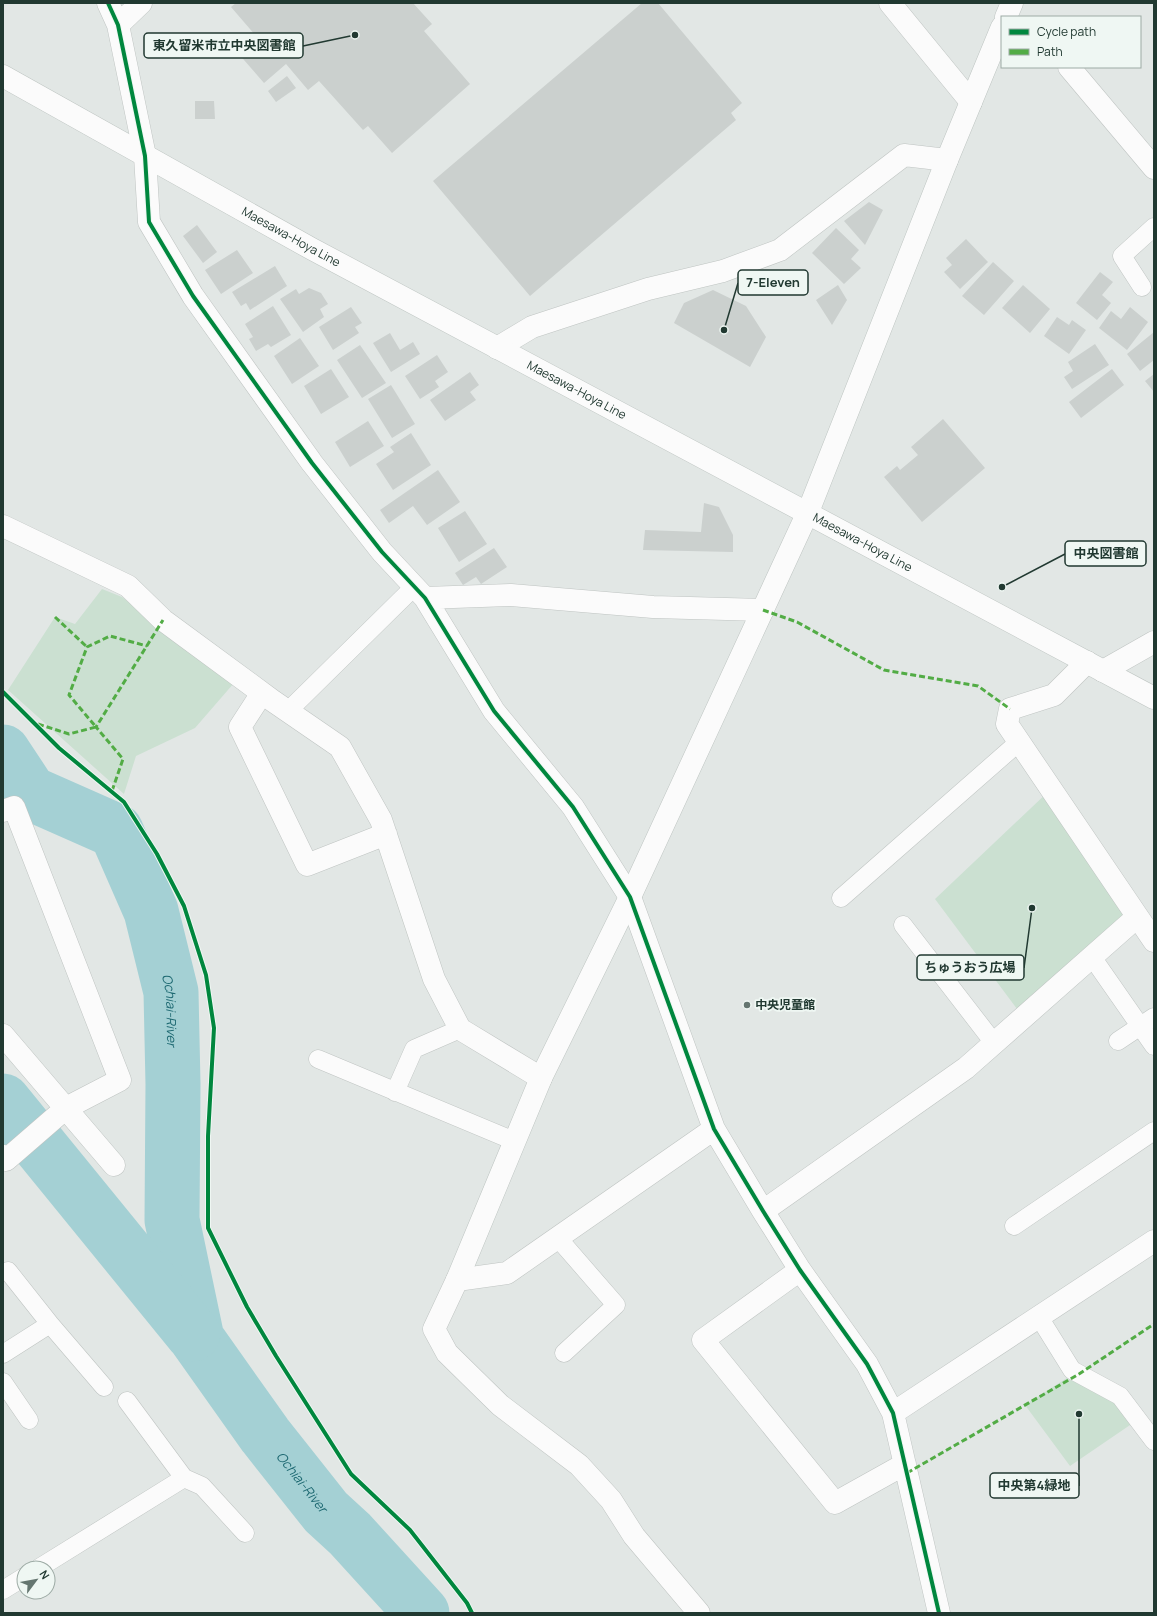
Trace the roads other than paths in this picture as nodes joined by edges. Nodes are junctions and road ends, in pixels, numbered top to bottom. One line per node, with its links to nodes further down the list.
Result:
1 (108, 3): 6 (street)
2 (141, 3): 6 (street)
3 (890, 3): 10 (street)
4 (1012, 3): 5 (street)
5 (1006, 16)
6 (118, 25): 11 (street)
7 (1001, 29): 10 (street)
8 (1070, 68): 13 (street)
9 (3, 76): 11 (street, Maesawa-Hoya Line)
10 (971, 102): 12 (street)
11 (145, 156): 16 (street, Maesawa-Hoya Line); 19 (street)
12 (947, 160): 16 (street); 17 (street)
13 (1154, 168)
14 (1154, 227): 15 (lane)
15 (1142, 287)
16 (497, 348): 17 (street, Maesawa-Hoya Line)
17 (808, 512): 20 (street); 22 (street, Maesawa-Hoya Line)
18 (3, 526): 23 (street)
19 (419, 592): 20 (street); 25 (lane); 29 (street)
20 (763, 610): 29 (street)
21 (1154, 642): 22 (street)
22 (1095, 666): 24 (street, Maesawa-Hoya Line); 26 (street)
23 (262, 693): 25 (street); 28 (street)
24 (1154, 698)
25 (288, 711): 28 (street)
26 (1020, 741): 30 (lane); 31 (street)
27 (3, 811): 44 (street)
28 (386, 834): 36 (street)
29 (630, 897): 42 (street); 45 (street)
30 (841, 898)
31 (1137, 917): 33 (street); 34 (street)
32 (903, 925): 39 (lane)
33 (1154, 941)
34 (1092, 957): 35 (lane); 39 (street)
35 (1147, 1022): 38 (lane); 40 (lane)
36 (460, 1029): 42 (street); 43 (lane)
37 (3, 1035): 44 (street)
38 (1118, 1041)
39 (994, 1043): 50 (street)
40 (1154, 1046)
41 (318, 1059): 43 (lane)
42 (541, 1078): 47 (street)
43 (395, 1092): 47 (lane)
44 (66, 1108): 48 (street); 49 (street)
45 (714, 1129): 50 (street); 52 (street)
46 (1154, 1131): 51 (lane)
47 (514, 1141): 56 (street)
48 (3, 1156)
49 (114, 1165)
50 (763, 1211): 54 (street)
51 (1014, 1226)
52 (557, 1237): 56 (street); 59 (lane)
53 (1154, 1241): 57 (street)
54 (800, 1270): 64 (street); 67 (street)
55 (8, 1271): 58 (lane)
56 (457, 1280): 73 (street)
57 (1038, 1317): 64 (street); 66 (lane)
58 (50, 1324): 60 (lane); 62 (lane)
59 (564, 1353)
60 (3, 1354)
61 (3, 1382): 65 (lane)
62 (104, 1387)
63 (127, 1401): 68 (lane)
64 (893, 1413): 67 (street)
65 (29, 1420)
66 (1154, 1441)
67 (905, 1464): 74 (street)
68 (184, 1478): 69 (lane); 70 (lane)
69 (245, 1533)
70 (52, 1560)
71 (16, 1582): 72 (lane)
72 (3, 1590)
73 (699, 1613)
74 (939, 1613)

